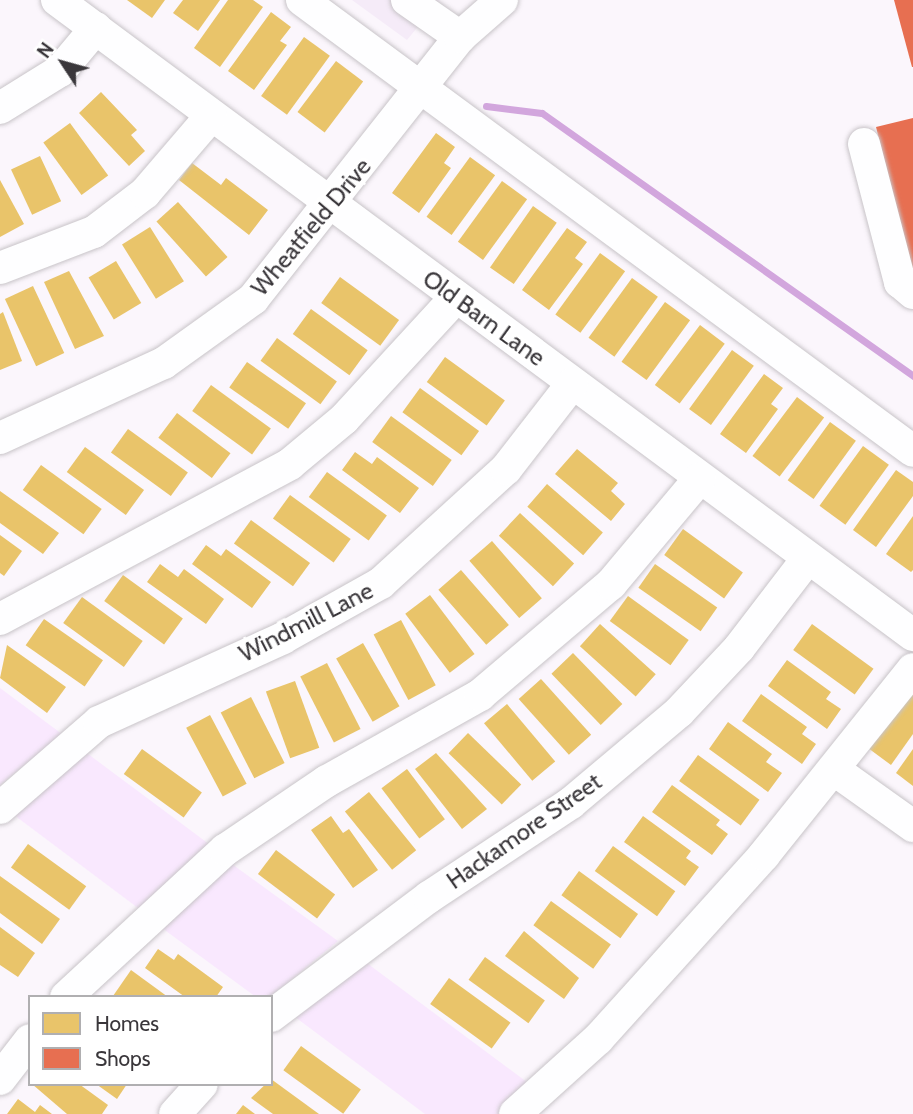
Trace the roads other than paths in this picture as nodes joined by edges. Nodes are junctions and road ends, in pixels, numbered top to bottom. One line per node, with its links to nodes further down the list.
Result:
1 (57, 0): 5 (street, Old Barn Lane)
2 (302, 0): 7 (street)
3 (407, 0): 6 (street)
4 (502, 0): 6 (street, Wheatfield Drive)
5 (96, 28): 8 (street); 9 (street, Old Barn Lane)
6 (460, 37): 7 (street, Wheatfield Drive)
7 (421, 88): 11 (street, Wheatfield Drive); 17 (street)
8 (0, 108)
9 (211, 116): 11 (street, Old Barn Lane); 12 (street)
10 (864, 144): 13 (street)
11 (332, 206): 14 (street, Old Barn Lane); 16 (street, Wheatfield Drive)
12 (0, 268)
13 (913, 293)
14 (456, 297): 15 (street, Old Barn Lane); 20 (street)
15 (572, 384): 18 (street, Old Barn Lane); 24 (street, Windmill Lane)
16 (0, 438)
17 (913, 451)
18 (701, 478): 19 (street, Old Barn Lane); 26 (street)
19 (808, 558): 21 (street, Old Barn Lane); 27 (street, Hackamore Street)
20 (0, 619)
21 (913, 635)
22 (913, 669): 23 (street)
23 (836, 771): 25 (street); 32 (street)
24 (0, 808)
25 (913, 826)
26 (68, 995)
27 (273, 1014)
28 (28, 1043): 29 (street)
29 (0, 1079)
30 (200, 1086): 31 (street)
31 (176, 1114)
32 (514, 1114)

